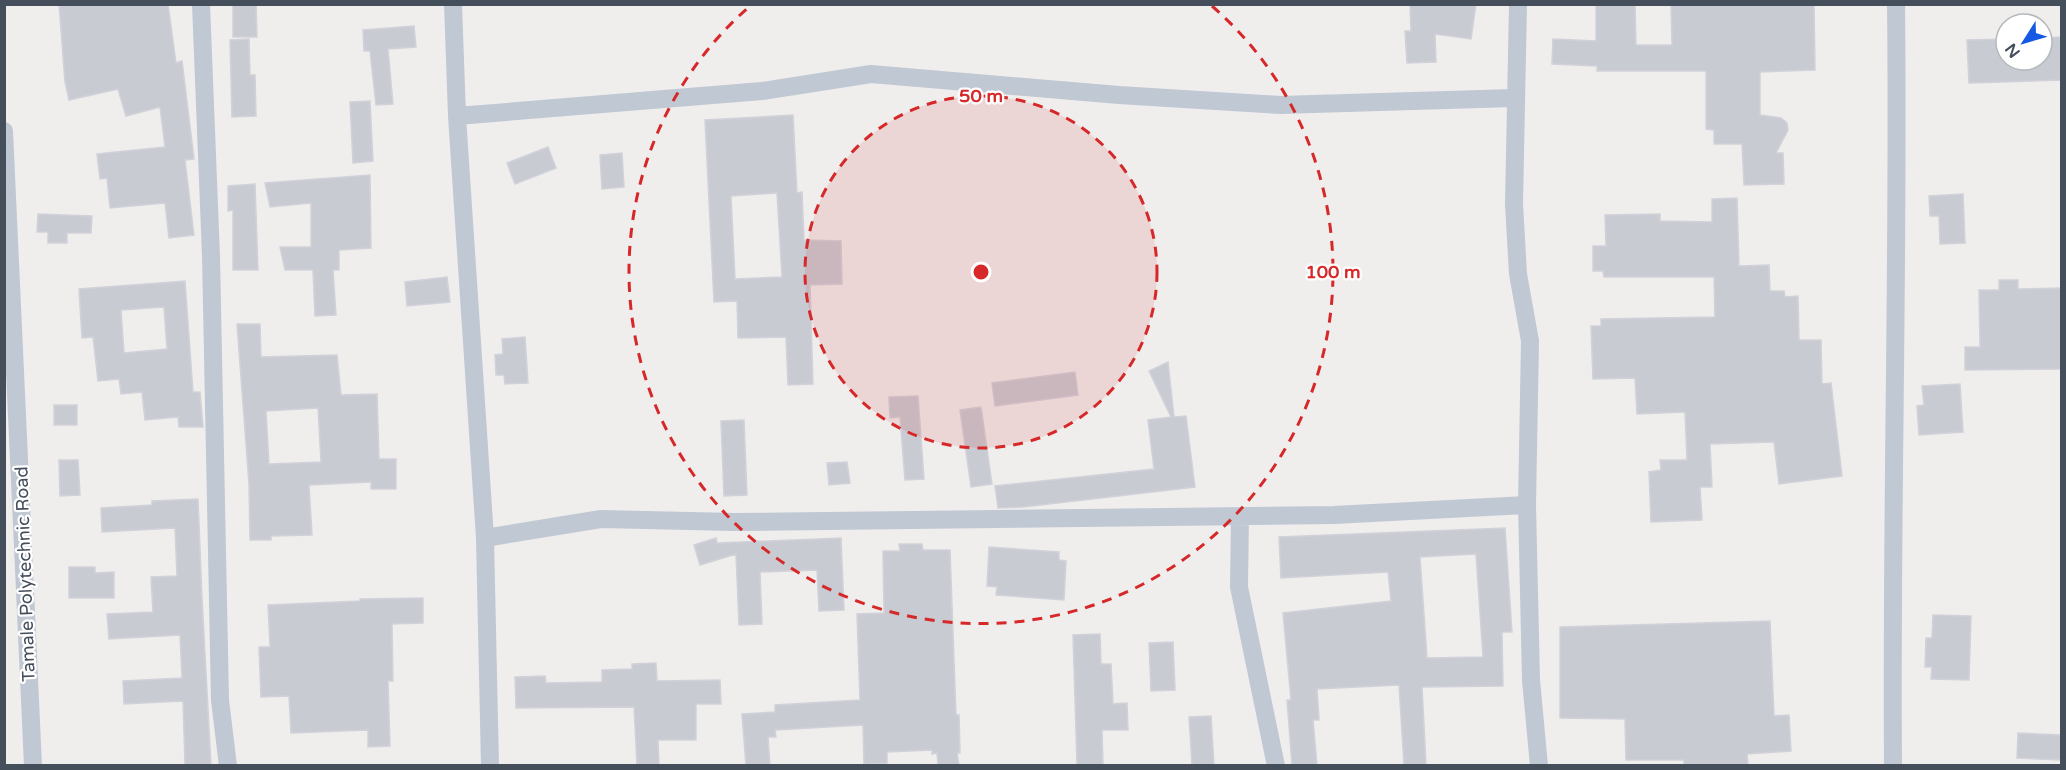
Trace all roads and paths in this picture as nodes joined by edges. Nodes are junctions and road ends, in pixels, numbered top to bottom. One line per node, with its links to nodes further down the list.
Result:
1 (201, 4): 12 (street)
2 (453, 4): 6 (street)
3 (1518, 4): 5 (street)
4 (1896, 4): 16 (street)
5 (1515, 98): 6 (street); 8 (street)
6 (457, 116): 10 (street)
7 (4, 131): 11 (street, Tamale Polytechnic Road)
8 (1527, 506): 9 (street); 15 (street)
9 (1240, 516): 10 (street); 14 (street)
10 (485, 538): 13 (street)
11 (33, 765)
12 (228, 765)
13 (490, 765)
14 (1276, 765)
15 (1539, 765)
16 (1893, 765)

